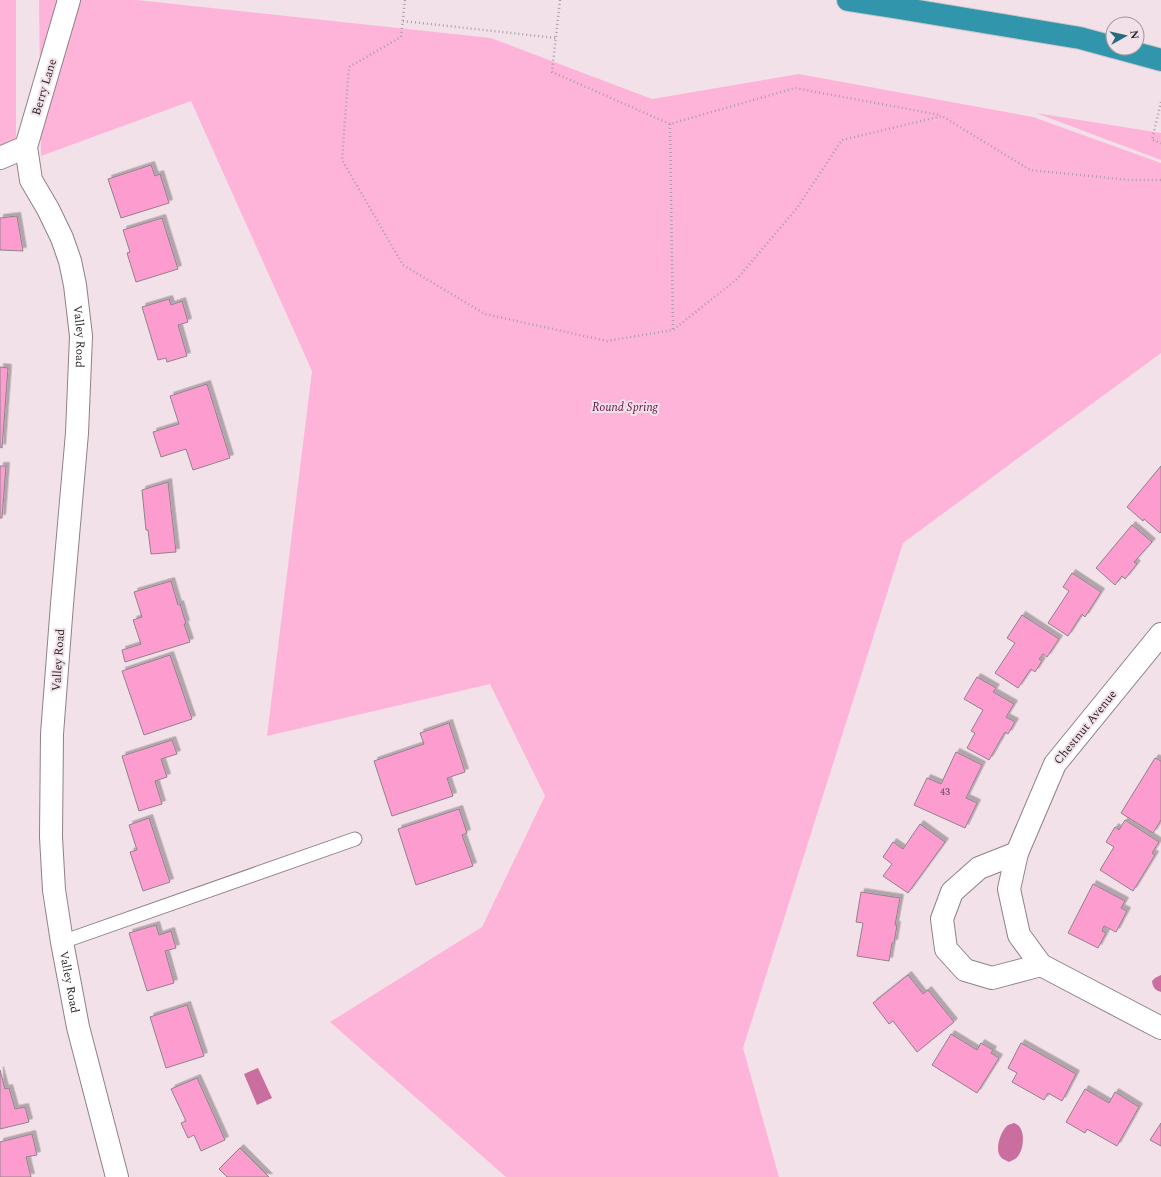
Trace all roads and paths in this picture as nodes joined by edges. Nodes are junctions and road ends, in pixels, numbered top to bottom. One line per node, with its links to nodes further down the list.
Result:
1 (70, 0): 14 (street, Berry Lane)
2 (405, 0): 5 (path)
3 (560, 0): 6 (path)
4 (848, 0): 7 (highway)
5 (403, 21): 6 (path); 17 (path)
6 (556, 38): 12 (path)
7 (1105, 45)
8 (1145, 56): 9 (highway)
9 (1161, 60)
10 (1161, 102): 13 (path)
11 (942, 116): 12 (path); 16 (path); 17 (path)
12 (670, 124): 17 (path)
13 (1161, 143)
14 (26, 147): 15 (street); 21 (street, Valley Road)
15 (0, 158)
16 (1161, 180)
17 (674, 330)
18 (1161, 634): 20 (street, Chestnut Avenue)
19 (355, 838): 21 (lane)
20 (1017, 853): 22 (street, Chestnut Avenue); 22 (street)
21 (62, 942): 24 (street, Valley Road)
22 (1041, 965): 23 (street, Chestnut Avenue)
23 (1161, 1028)
24 (117, 1177)

